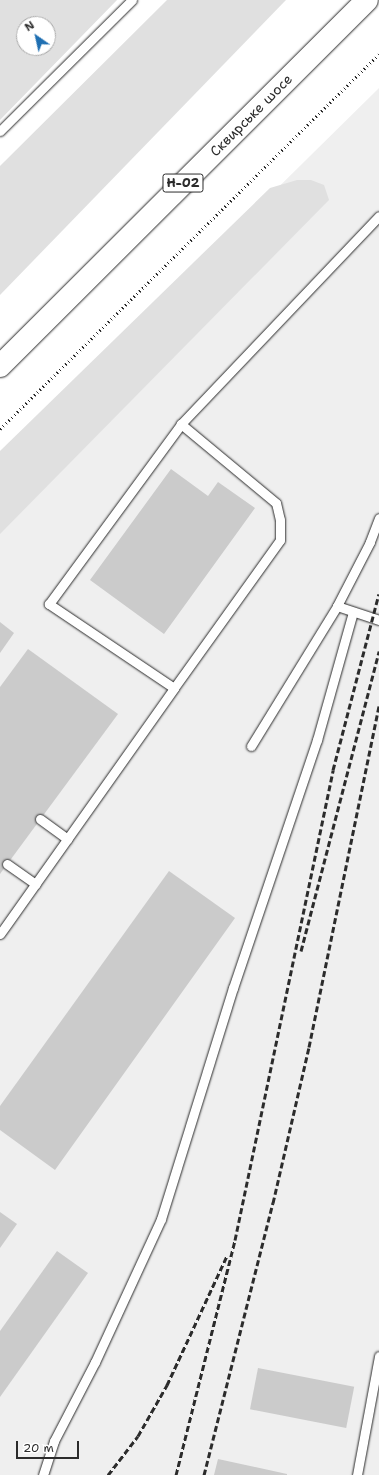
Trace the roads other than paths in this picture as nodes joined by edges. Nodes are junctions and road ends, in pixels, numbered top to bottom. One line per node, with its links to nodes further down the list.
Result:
1 (132, 0): 3 (lane)
2 (367, 0): 5 (main road, Сквирське шосе / Н-02)
3 (0, 132)
4 (379, 216): 6 (lane)
5 (0, 366)
6 (181, 424): 11 (lane); 11 (lane)
7 (379, 518): 8 (lane)
8 (337, 606): 9 (lane); 12 (lane)
9 (353, 612): 10 (lane); 19 (lane)
10 (379, 620)
11 (174, 688): 14 (lane)
12 (251, 746)
13 (40, 819): 14 (lane)
14 (68, 839): 16 (lane)
15 (7, 864): 16 (lane)
16 (36, 884): 17 (lane)
17 (1, 932)
18 (379, 1356): 20 (lane)
19 (43, 1475)
20 (357, 1475)

